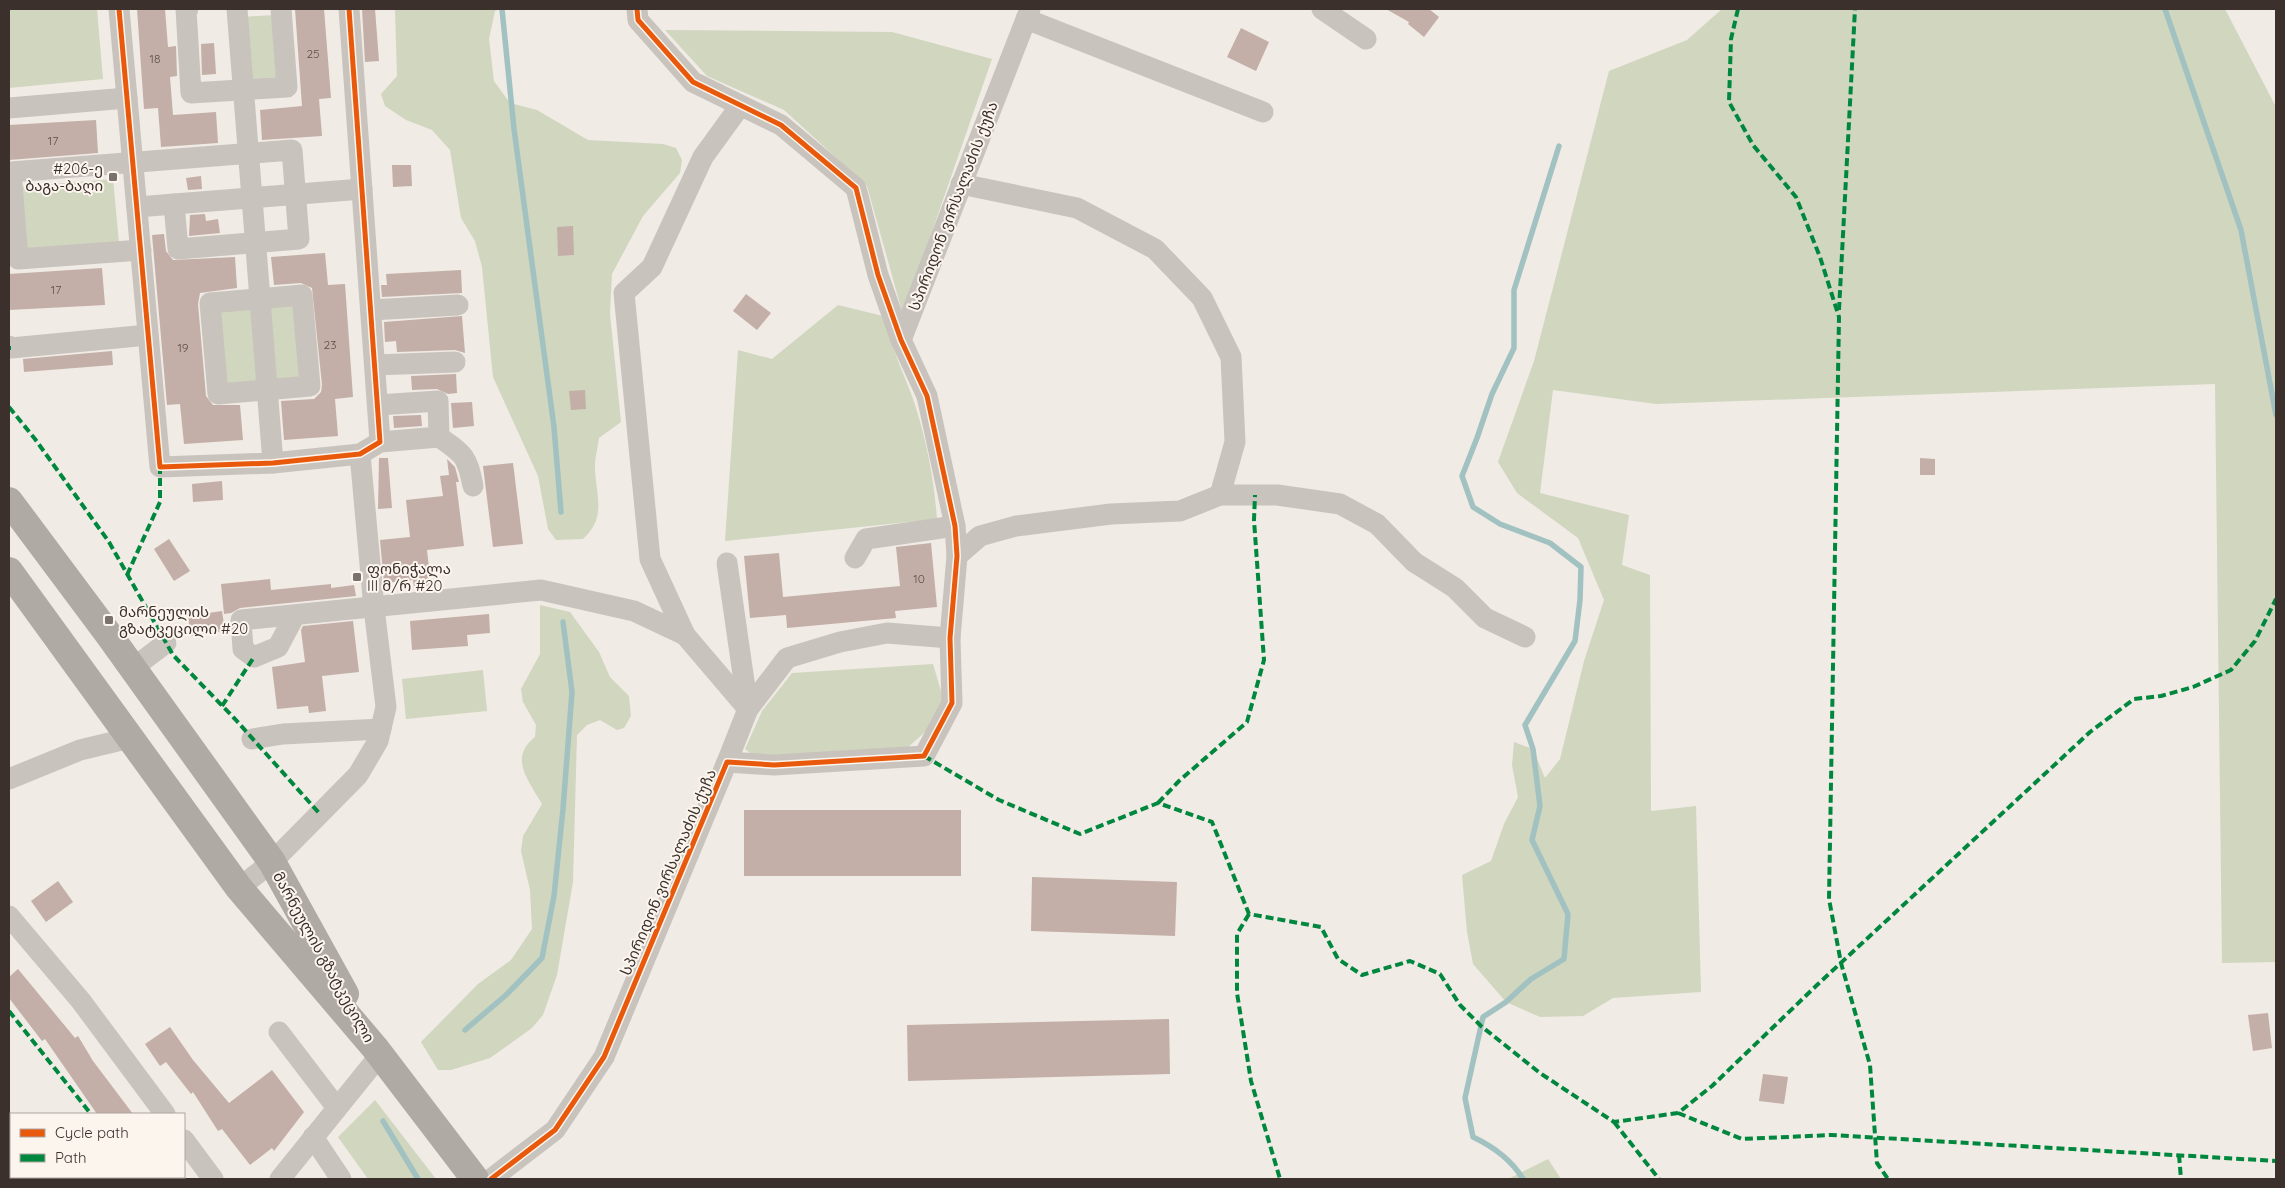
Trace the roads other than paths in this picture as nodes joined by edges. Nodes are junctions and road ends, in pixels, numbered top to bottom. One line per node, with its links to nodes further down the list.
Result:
1 (119, 9): 11 (street)
2 (188, 9): 10 (street)
3 (237, 9): 10 (street)
4 (281, 9): 10 (street)
5 (349, 9): 18 (street)
6 (637, 9): 12 (street)
7 (1322, 9): 9 (street)
8 (1028, 14): 14 (street); 17 (street, სპირიდონ ვირსალაძის ქუჩა)
9 (1366, 39)
10 (243, 90): 15 (street)
11 (127, 98): 13 (street); 16 (street)
12 (740, 106): 29 (street); 49 (street)
13 (9, 108)
14 (1263, 112)
15 (248, 154): 16 (street); 19 (street); 20 (street)
16 (133, 163): 22 (street); 24 (street)
17 (961, 184): 29 (street, სპირიდონ ვირსალაძის ქუჩა); 40 (street)
18 (362, 189): 19 (street); 27 (street)
19 (296, 194): 20 (street); 23 (street)
20 (252, 198): 21 (street); 23 (street)
21 (174, 204): 22 (street); 23 (street)
22 (137, 207): 24 (street)
23 (256, 243): 25 (street)
24 (141, 250): 28 (street)
25 (260, 298): 33 (street); 33 (street); 33 (street)
26 (458, 305): 27 (street)
27 (371, 310): 32 (street)
28 (148, 334): 30 (street); 38 (street)
29 (901, 340): 42 (street, სპირიდონ ვირსალაძის ქუჩა)
30 (9, 346)
31 (455, 362): 32 (street)
32 (375, 365): 34 (street)
33 (267, 390): 38 (street)
34 (378, 405): 35 (street); 36 (street)
35 (439, 436): 36 (street); 39 (street)
36 (380, 442): 37 (street)
37 (360, 454): 38 (street); 47 (street)
38 (273, 463)
39 (473, 486)
40 (1220, 494): 43 (street); 50 (street)
41 (9, 501): 53 (highway, მარნეულის გზატკეცილი)
42 (955, 526): 43 (street, სპირიდონ ვირსალაძის ქუჩა); 44 (street)
43 (957, 556): 51 (street, სპირიდონ ვირსალაძის ქუჩა)
44 (856, 558)
45 (728, 563): 54 (street)
46 (9, 571): 56 (highway, მარნეულის გზატკეცილი)
47 (374, 608): 48 (street); 49 (street); 55 (street)
48 (295, 615)
49 (685, 635): 54 (street)
50 (1525, 637)
51 (950, 638): 54 (street); 58 (street, სპირიდონ ვირსალაძის ქუჩა)
52 (166, 643): 53 (street)
53 (133, 668): 60 (highway, მარნეულის გზატკეცილი)
54 (748, 709): 58 (street)
55 (381, 729): 57 (street); 60 (street)
56 (130, 738): 59 (street); 61 (highway, მარნეულის გზატკეცილი)
57 (252, 739)
58 (727, 762): 73 (street, სპირიდონ ვირსალაძის ქუჩა)
59 (9, 779)
60 (272, 862): 61 (street); 64 (highway, მარნეულის გზატკეცილი)
61 (239, 888): 64 (highway, მარნეულის გზატკეცილი)
62 (9, 916): 66 (street)
63 (279, 1032): 65 (street)
64 (377, 1052): 65 (street); 72 (highway)
65 (337, 1108): 67 (street)
66 (164, 1113)
67 (313, 1137): 70 (street); 71 (street)
68 (185, 1141): 69 (street)
69 (213, 1179)
70 (280, 1179)
71 (341, 1179)
72 (475, 1179)
73 (491, 1179)

